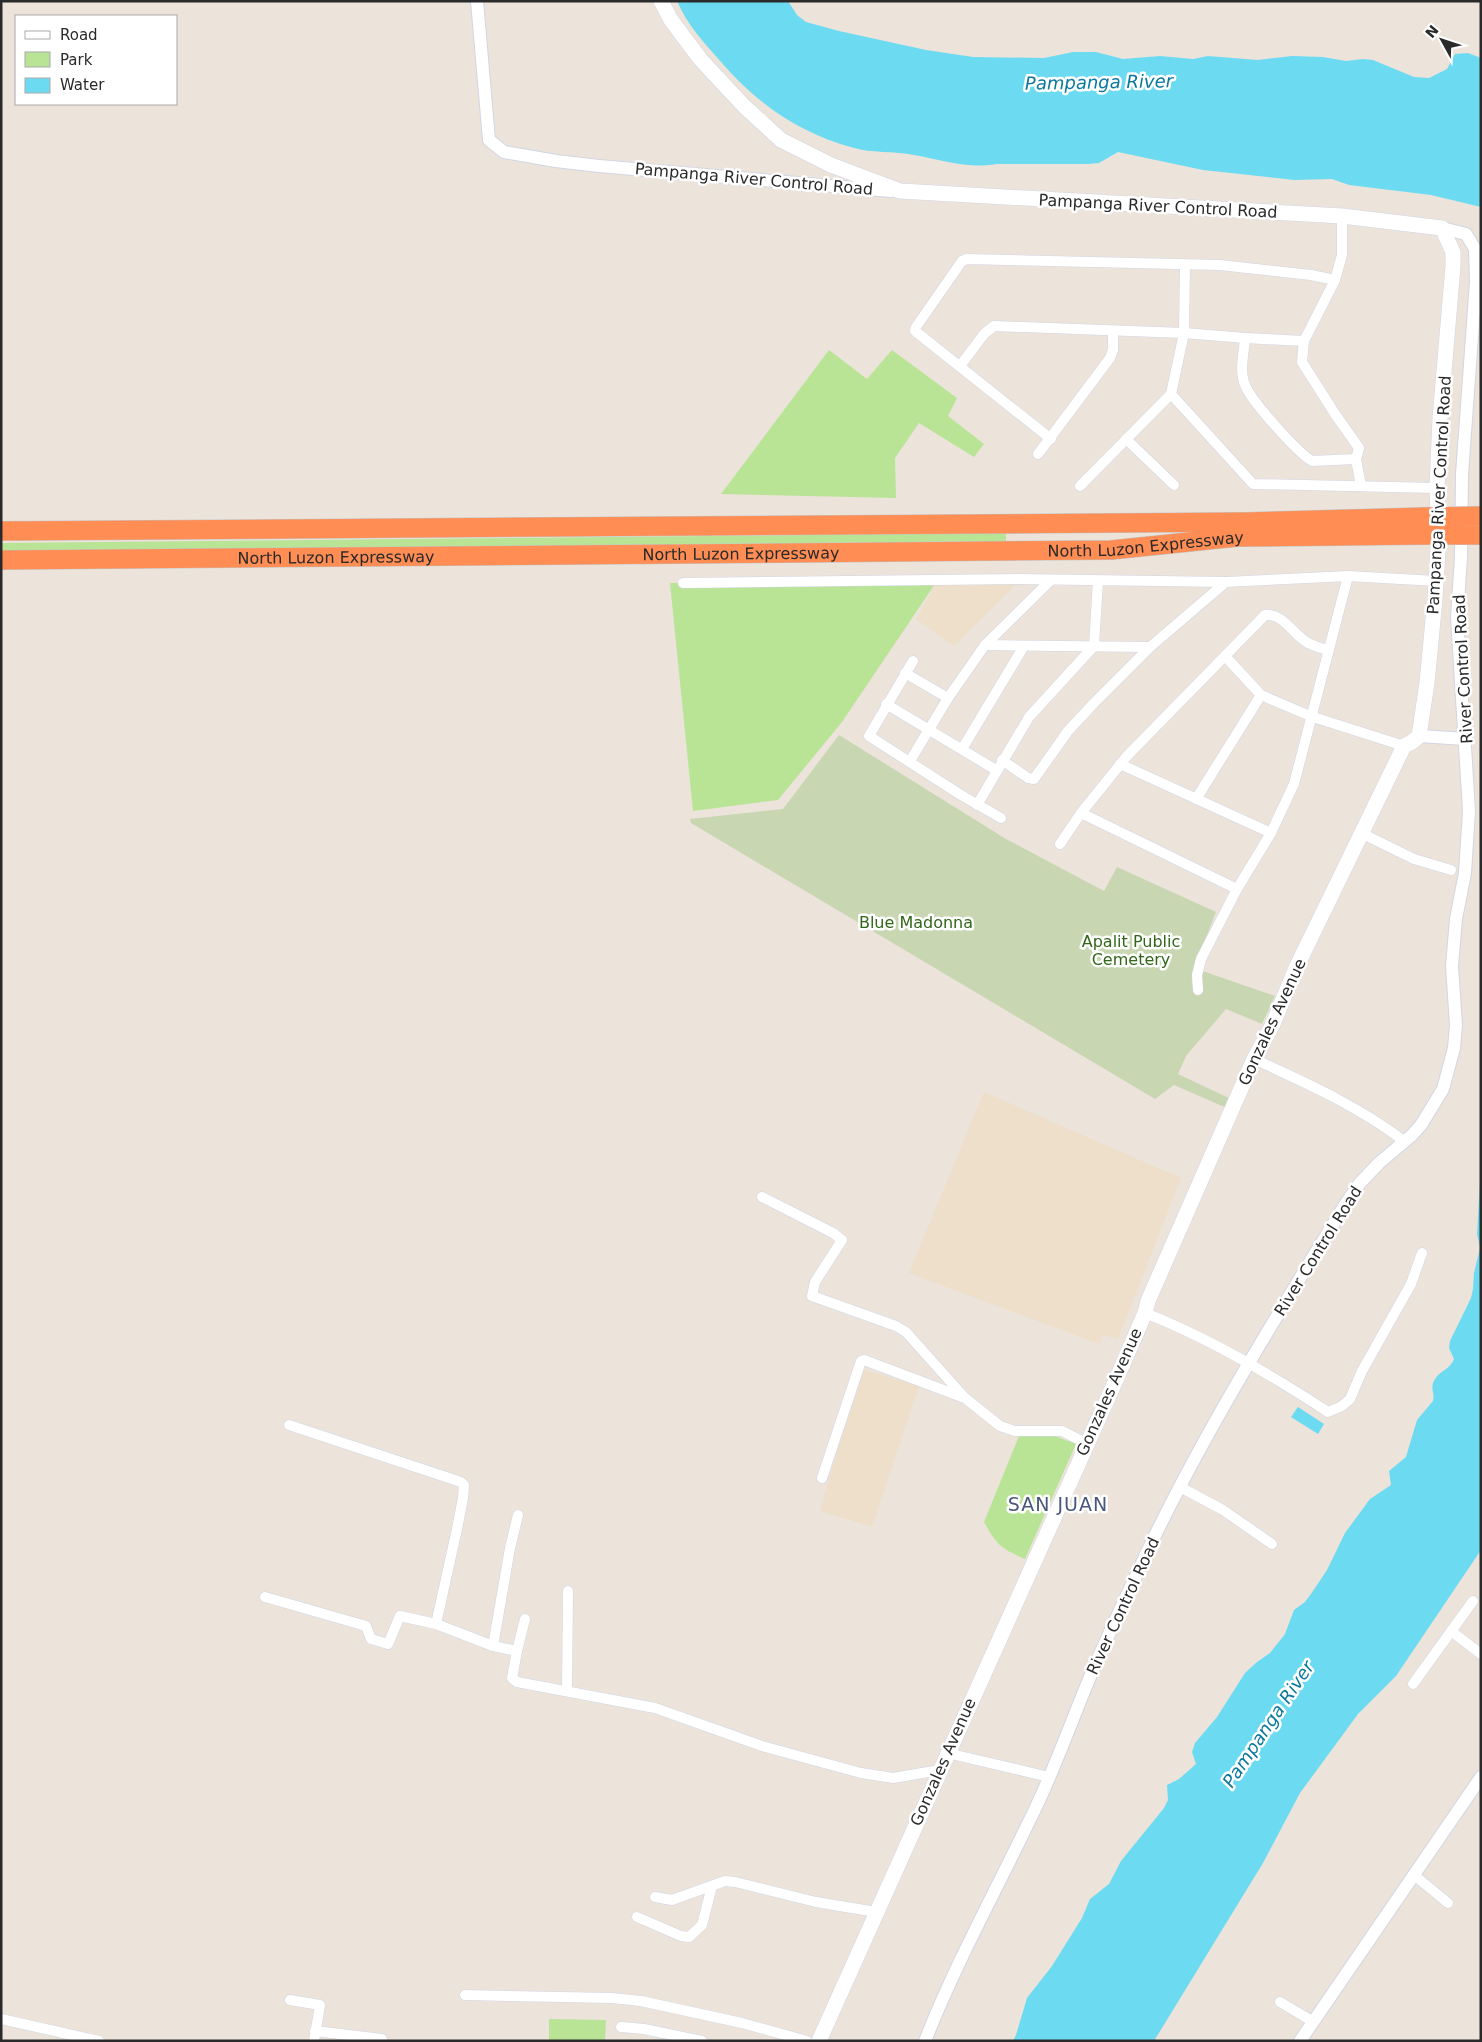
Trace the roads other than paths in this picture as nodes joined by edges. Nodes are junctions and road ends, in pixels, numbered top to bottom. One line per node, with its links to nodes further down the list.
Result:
1 (477, 1): 3 (street, Pampanga River Control Road)
2 (661, 1): 3 (main road)
3 (900, 191): 4 (main road, Pampanga River Control Road)
4 (1342, 216): 5 (main road, Pampanga River Control Road); 7 (street)
5 (1442, 228): 21 (main road, Pampanga River Control Road); 47 (street, River Control Road)
6 (1185, 265): 7 (street); 9 (street); 12 (street)
7 (1335, 280): 11 (street)
8 (1113, 331): 9 (street); 12 (street); 14 (street)
9 (1184, 333): 10 (street); 13 (street)
10 (1245, 338): 11 (street); 17 (street)
11 (1304, 341): 17 (street)
12 (960, 366): 14 (street)
13 (1171, 394): 15 (street); 20 (street)
14 (1051, 439): 16 (street)
15 (1126, 439): 18 (street); 19 (street)
16 (1038, 454)
17 (1356, 459): 20 (street)
18 (1174, 485)
19 (1080, 486)
20 (1360, 486): 21 (street)
21 (1437, 488): 30 (main road, Pampanga River Control Road)
22 (1481, 516): 23 (highway, North Luzon Expressway, bridge)
23 (1426, 526): 24 (highway, North Luzon Expressway); 25 (highway, North Luzon Expressway, bridge); 26 (highway, North Luzon Expressway)
24 (1, 531)
25 (1481, 535)
26 (1, 560)
27 (1348, 576): 30 (street); 31 (street); 37 (street)
28 (1051, 580): 29 (street); 32 (street); 33 (street)
29 (1098, 581): 31 (street); 35 (street)
30 (1436, 581): 46 (main road, Pampanga River Control Road)
31 (1226, 582): 36 (street)
32 (683, 583)
33 (986, 645): 34 (street); 42 (street)
34 (1024, 646): 35 (street); 49 (street)
35 (1094, 646): 36 (street); 50 (street)
36 (1150, 647): 50 (street)
37 (1328, 650): 38 (street); 44 (street)
38 (1225, 656): 41 (street); 52 (street)
39 (913, 661): 40 (street)
40 (905, 673): 42 (street); 43 (street)
41 (1261, 695): 44 (street); 54 (street)
42 (948, 698): 45 (street)
43 (886, 704): 45 (street); 51 (street)
44 (1310, 716): 48 (street); 58 (street)
45 (929, 729): 49 (street); 51 (street)
46 (1419, 736): 47 (street); 48 (main road)
47 (1466, 739): 65 (street, River Control Road)
48 (1404, 746): 59 (main road, Gonzales Avenue)
49 (962, 749): 53 (street)
50 (1002, 760): 53 (street)
51 (910, 761): 55 (street)
52 (1120, 764): 54 (street); 56 (street)
53 (996, 770): 55 (street)
54 (1196, 799): 58 (street)
55 (977, 805): 57 (street)
56 (1081, 813): 60 (street); 62 (street)
57 (1001, 818)
58 (1271, 833): 62 (street)
59 (1361, 833): 61 (street); 64 (main road, Gonzales Avenue)
60 (1060, 844)
61 (1450, 870)
62 (1238, 889): 63 (street)
63 (1198, 990)
64 (1254, 1058): 65 (street); 68 (main road, Gonzales Avenue)
65 (1404, 1141): 69 (street, River Control Road)
66 (762, 1197): 70 (street)
67 (1422, 1253): 69 (street)
68 (1144, 1313): 69 (street); 72 (main road, Gonzales Avenue)
69 (1249, 1363): 74 (street, River Control Road)
70 (965, 1398): 72 (street); 73 (street)
71 (289, 1426): 81 (street)
72 (1088, 1441): 88 (main road, Gonzales Avenue)
73 (822, 1478)
74 (1180, 1487): 76 (street); 91 (street, River Control Road)
75 (518, 1515): 83 (street)
76 (1272, 1544)
77 (568, 1592): 87 (street)
78 (265, 1596): 81 (street)
79 (1473, 1601): 82 (street)
80 (525, 1619): 84 (street)
81 (436, 1624): 83 (street)
82 (1451, 1631): 85 (street); 86 (street)
83 (493, 1646): 84 (street)
84 (517, 1651): 87 (street)
85 (1481, 1654)
86 (1413, 1684)
87 (567, 1690): 89 (street)
88 (948, 1753): 89 (main road, Gonzales Avenue); 91 (street)
89 (940, 1770): 96 (main road, Gonzales Avenue)
90 (1481, 1777): 92 (street)
91 (1049, 1778): 111 (street, River Control Road)
92 (1414, 1875): 95 (street); 102 (street)
93 (712, 1886): 94 (street); 96 (street); 97 (street)
94 (655, 1897)
95 (1448, 1904)
96 (876, 1912): 110 (main road, Gonzales Avenue)
97 (638, 1918)
98 (465, 1995): 109 (street)
99 (290, 2000): 104 (street)
100 (1280, 2002): 102 (street)
101 (1, 2019): 106 (street)
102 (1312, 2021): 105 (street)
103 (621, 2027): 108 (street)
104 (315, 2036): 107 (street)
105 (1303, 2040)
106 (99, 2041)
107 (381, 2041)
108 (702, 2041)
109 (807, 2041)
110 (819, 2041)
111 (925, 2041)

